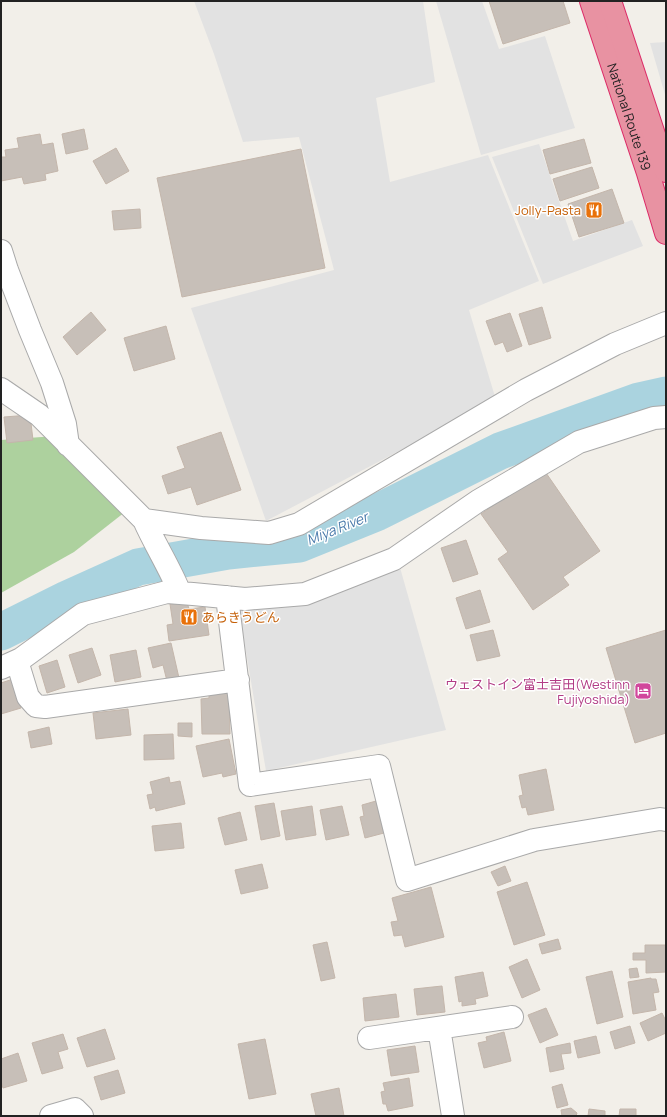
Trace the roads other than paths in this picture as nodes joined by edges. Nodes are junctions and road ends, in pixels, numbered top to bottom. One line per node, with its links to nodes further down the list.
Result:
1 (591, 1): 4 (highway, National Route 139)
2 (610, 1): 3 (highway, National Route 139)
3 (666, 171)
4 (666, 233)
5 (1, 251): 9 (street)
6 (666, 323): 10 (street)
7 (1, 389): 9 (street)
8 (666, 417): 12 (street)
9 (68, 445): 10 (street)
10 (146, 525): 11 (street)
11 (178, 587): 12 (street); 13 (street)
12 (227, 597): 14 (street)
13 (9, 664): 14 (street)
14 (238, 680): 15 (street)
15 (666, 820)
16 (512, 1018): 17 (street)
17 (439, 1028): 18 (street); 21 (street)
18 (369, 1038)
19 (51, 1116): 20 (street)
20 (82, 1116)
21 (454, 1116)

